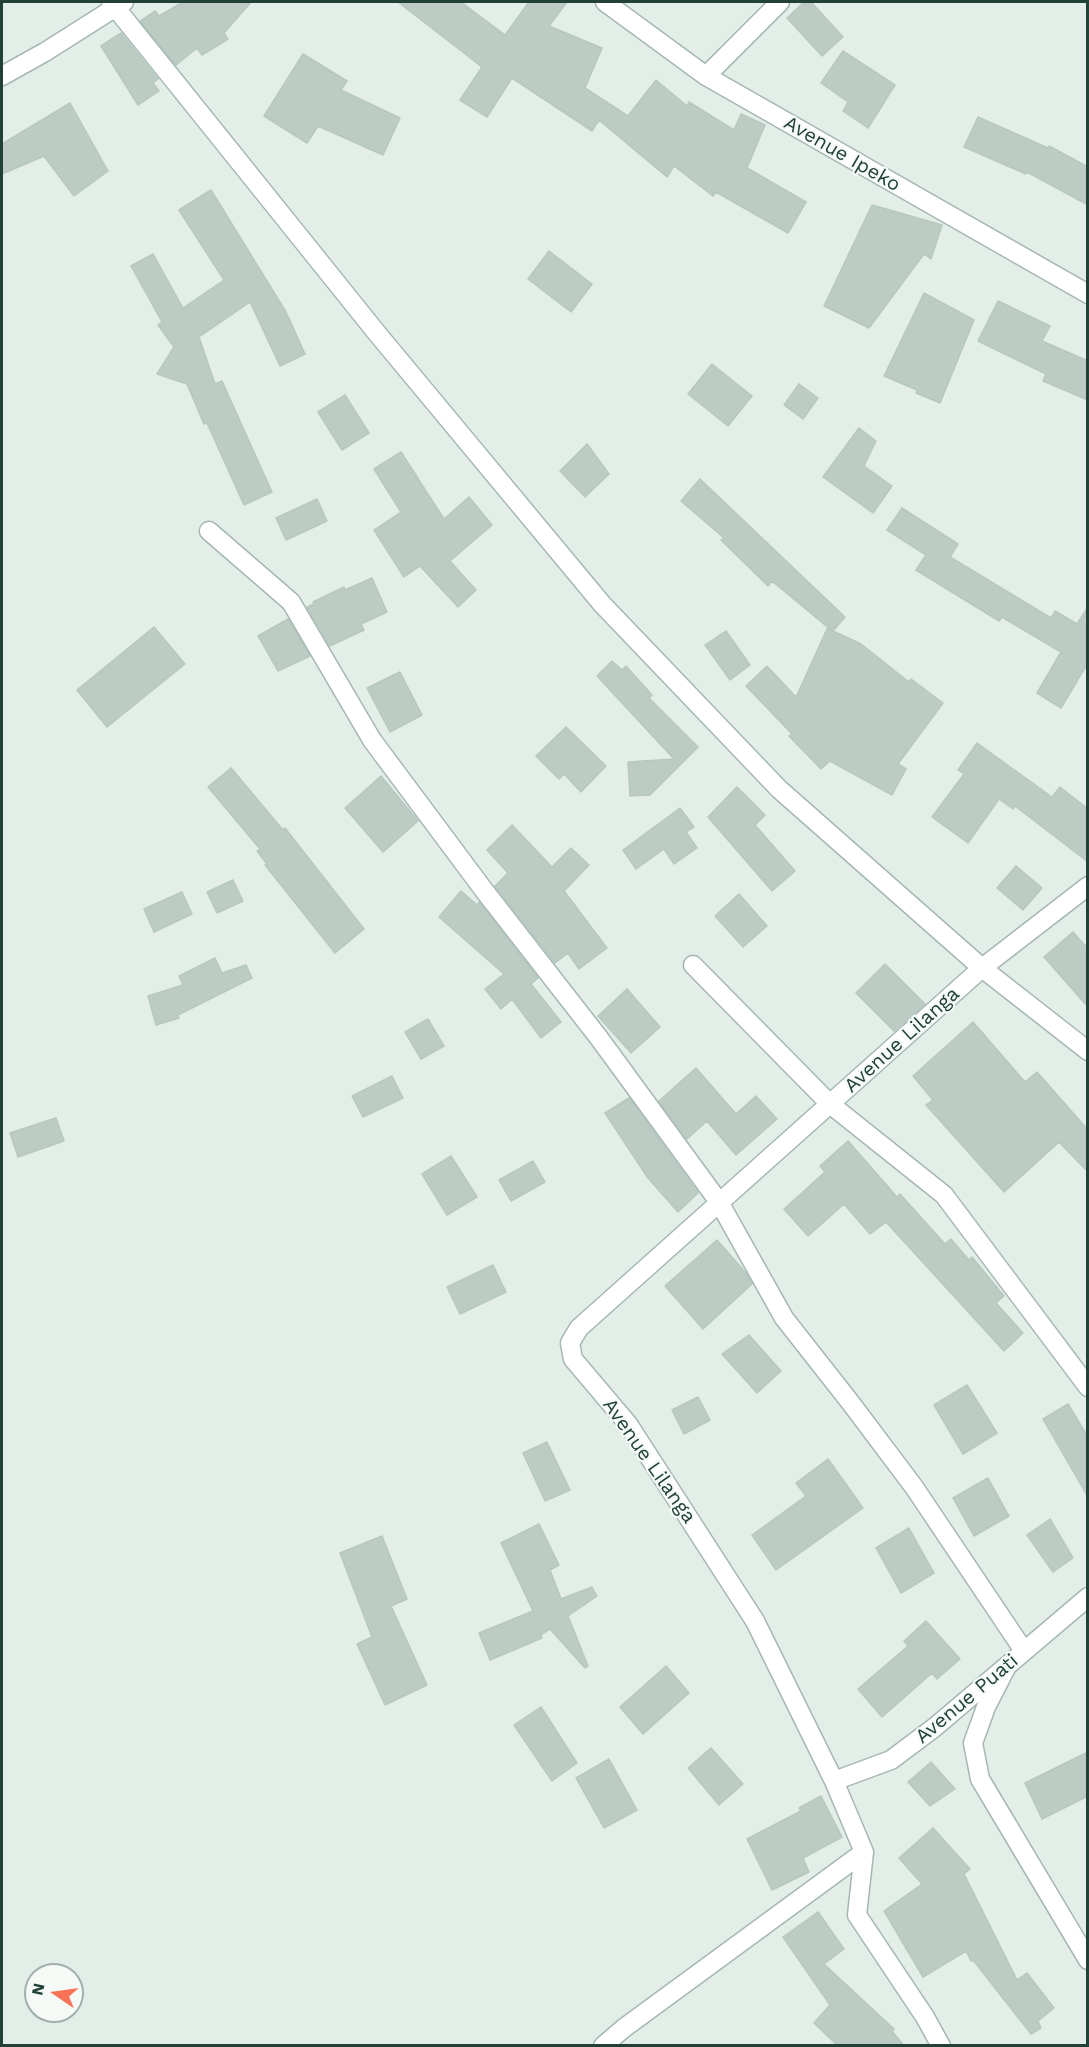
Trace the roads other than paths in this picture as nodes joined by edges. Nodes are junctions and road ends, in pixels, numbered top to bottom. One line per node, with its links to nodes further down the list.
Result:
1 (605, 2): 5 (street, Avenue Ipeko)
2 (780, 2): 5 (street)
3 (117, 4): 4 (street); 10 (street)
4 (2, 76)
5 (706, 76): 6 (street, Avenue Ipeko)
6 (1088, 294)
7 (209, 531): 13 (street)
8 (1088, 886): 10 (street, Avenue Lilanga)
9 (693, 965): 12 (street)
10 (982, 968): 11 (street); 12 (street, Avenue Lilanga)
11 (1088, 1051)
12 (830, 1104): 13 (street, Avenue Lilanga); 14 (street)
13 (719, 1202): 16 (street); 18 (street, Avenue Lilanga)
14 (1088, 1388)
15 (1088, 1597): 16 (street, Avenue Puati)
16 (1024, 1652): 17 (street, Avenue Puati)
17 (1007, 1666): 18 (street, Avenue Puati); 20 (street)
18 (834, 1781): 19 (street, Avenue Lilanga)
19 (864, 1852): 21 (street); 22 (street, Avenue Lilanga)
20 (1088, 1960)
21 (603, 2046)
22 (941, 2046)

